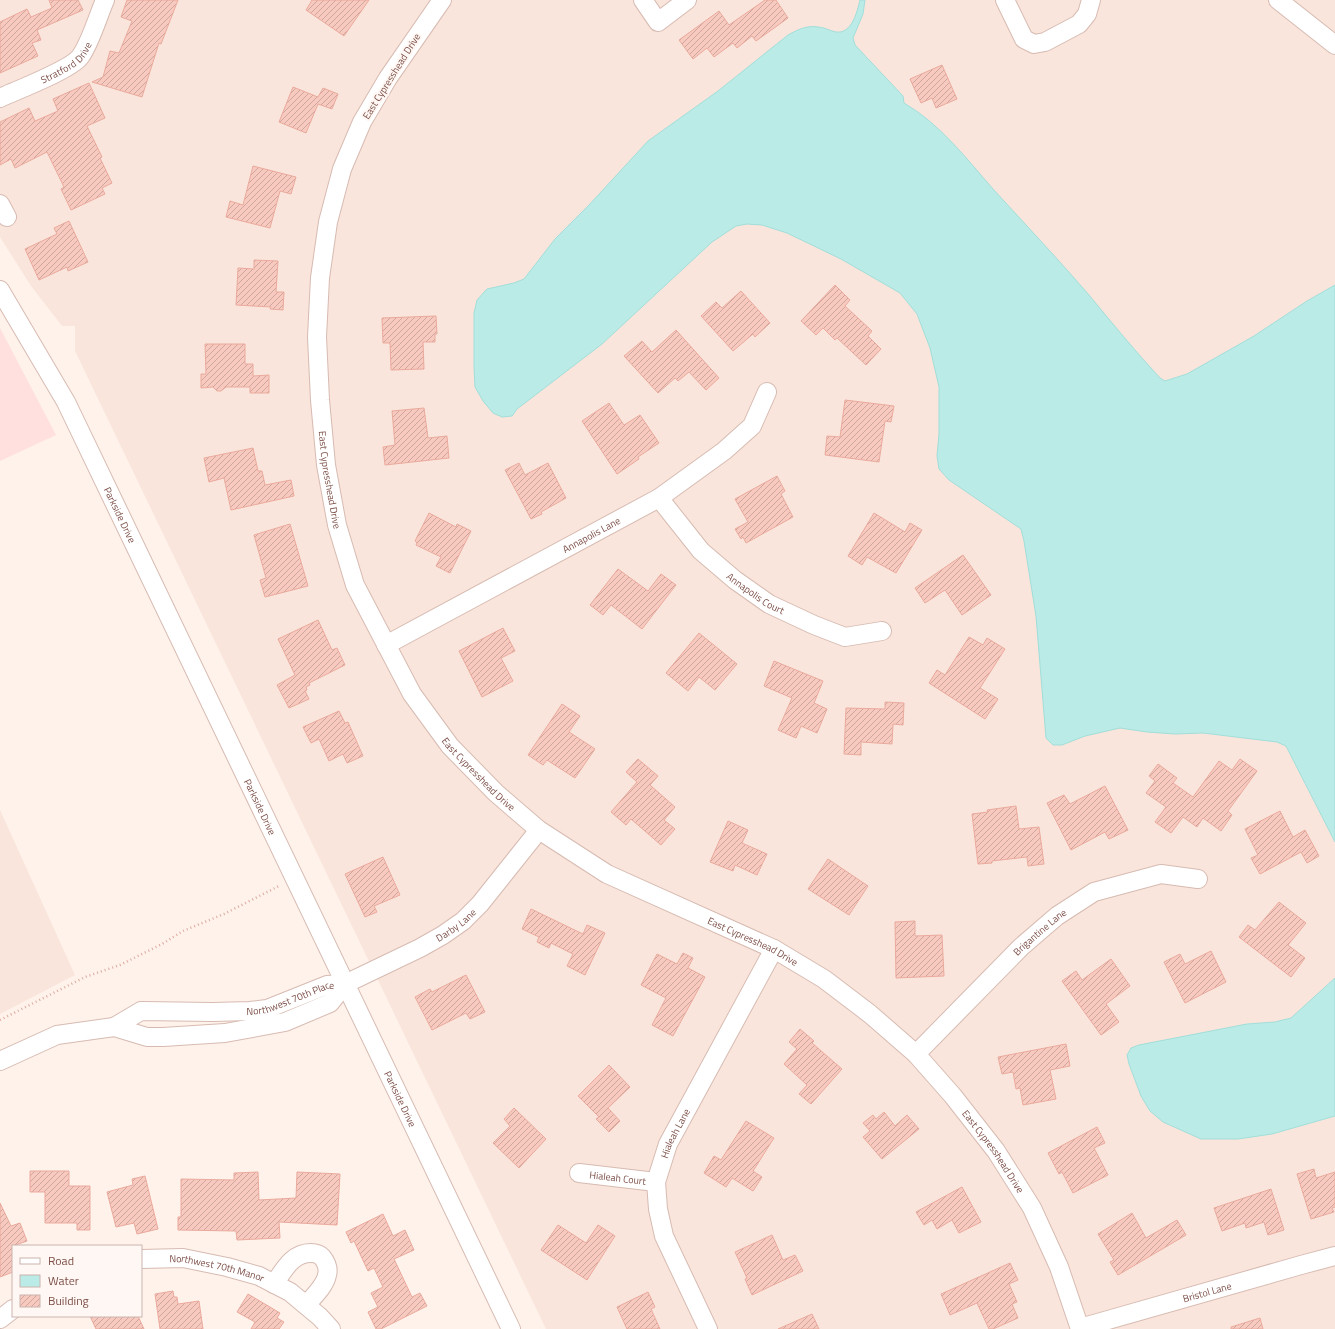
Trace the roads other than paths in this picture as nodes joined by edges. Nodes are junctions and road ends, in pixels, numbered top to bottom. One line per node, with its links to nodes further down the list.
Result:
1 (105, 0): 9 (street, Stratford Drive)
2 (442, 0): 14 (street, East Cypresshead Drive)
3 (643, 0): 4 (street)
4 (687, 0)
5 (1005, 0): 6 (street)
6 (1092, 0)
7 (1278, 0): 8 (street)
8 (1335, 45)
9 (0, 98)
10 (0, 290): 18 (street, Parkside Drive)
11 (767, 392): 12 (street, Annapolis Lane)
12 (659, 498): 13 (street, Annapolis Court); 14 (street, Annapolis Lane)
13 (882, 631)
14 (386, 645): 15 (street, East Cypresshead Drive)
15 (539, 830): 17 (street, East Cypresshead Drive); 18 (street, Darby Lane)
16 (1198, 879): 24 (street, Brigantine Lane)
17 (774, 949): 24 (street, East Cypresshead Drive); 27 (street, Hialeah Lane)
18 (345, 984): 20 (street, Northwest 70th Place); 22 (street, Northwest 70th Place); 36 (street, Parkside Drive)
19 (163, 1011): 20 (street, Northwest 70th Place); 21 (street, Northwest 70th Place); 23 (street)
20 (208, 1012): 22 (street)
21 (114, 1027): 23 (street, Northwest 70th Place); 25 (street, Northwest 70th Place)
22 (210, 1034): 23 (street, Northwest 70th Place)
23 (163, 1037)
24 (916, 1054): 34 (street, East Cypresshead Drive)
25 (0, 1061)
26 (579, 1173): 27 (street, Hialeah Court)
27 (656, 1182): 37 (street, Hialeah Lane)
28 (1335, 1256): 34 (street, Bristol Lane)
29 (142, 1259): 30 (street, Northwest 70th Manor)
30 (282, 1288): 31 (street); 31 (street)
31 (306, 1306): 35 (street)
32 (12, 1310): 33 (street)
33 (0, 1319)
34 (1080, 1328)
35 (331, 1329)
36 (511, 1329)
37 (708, 1329)

